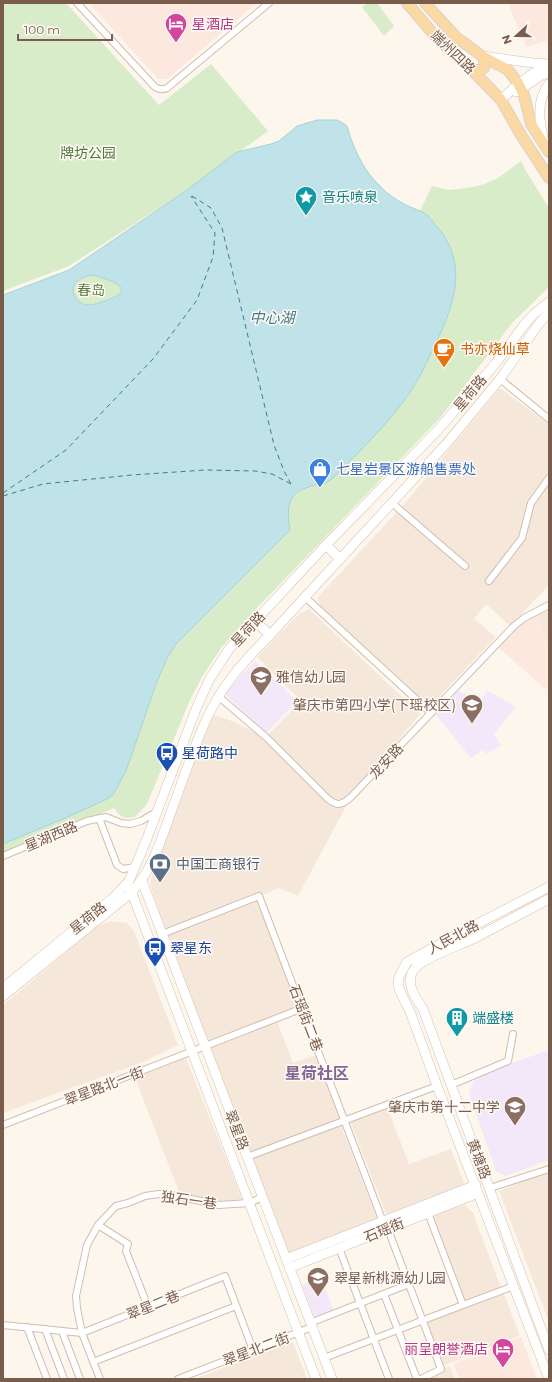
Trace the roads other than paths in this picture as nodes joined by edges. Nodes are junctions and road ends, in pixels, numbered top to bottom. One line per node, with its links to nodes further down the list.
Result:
1 (77, 3): 2 (street)
2 (269, 3)
3 (407, 3): 7 (main road, 端州四路)
4 (425, 3): 5 (main road, 端州四路)
5 (482, 56): 6 (street); 7 (main road); 10 (main road, 端州四路)
6 (549, 64): 10 (street)
7 (472, 70): 11 (main road, 端州四路)
8 (549, 73): 10 (street)
9 (549, 84): 12 (street)
10 (520, 86): 11 (street); 12 (main road)
11 (501, 100): 13 (main road, 端州四路)
12 (547, 149)
13 (549, 178)
14 (549, 302): 22 (street, 星荷路)
15 (549, 313): 17 (street, 星荷路)
16 (549, 317): 17 (street)
17 (540, 322): 18 (street, 星荷路)
18 (500, 379): 19 (street); 21 (street, 星荷路)
19 (549, 419)
20 (549, 478): 25 (street)
21 (392, 503): 23 (street, 星荷路); 24 (street)
22 (326, 545): 23 (street); 28 (street, 星荷路)
23 (340, 559): 26 (street, 星荷路)
24 (465, 566)
25 (489, 581)
26 (305, 598): 29 (street, 星荷路); 31 (street)
27 (549, 604): 31 (street, 龙安路)
28 (255, 621): 29 (street); 32 (street, 星荷路)
29 (270, 635): 30 (street, 星荷路)
30 (218, 696): 31 (street, 龙安路); 35 (street, 星荷路)
31 (431, 713)
32 (158, 811): 33 (street); 34 (street, 星荷路)
33 (99, 818): 36 (street, 星湖西路); 37 (street)
34 (146, 841): 35 (street); 37 (street, 星荷路)
35 (160, 845): 39 (street, 星荷路)
36 (3, 856)
37 (135, 867): 38 (street, 星荷路)
38 (129, 881): 41 (street, 翠星路); 47 (street, 星荷路)
39 (142, 881): 41 (street, 星荷路); 43 (street, 翠星路)
40 (549, 887): 50 (street, 人民北路)
41 (131, 893): 44 (street, 翠星路); 48 (street, 星荷路)
42 (549, 899): 46 (street, 人民北路)
43 (150, 901): 44 (street); 45 (street, 翠星路)
44 (137, 907): 53 (street, 翠星路)
45 (162, 934): 49 (street, 石瑶街二巷); 52 (street, 翠星路)
46 (414, 969): 54 (street, 黄塘路)
47 (3, 988)
48 (3, 996)
49 (303, 1008): 52 (street, 翠星路北一街); 56 (street, 石瑶街二巷)
50 (411, 1014): 55 (street, 黄塘路)
51 (513, 1034): 54 (street)
52 (205, 1046): 53 (street, 翠星路北一街); 58 (street, 翠星路)
53 (192, 1052): 57 (street, 翠星路北一街); 63 (street, 翠星路)
54 (451, 1085): 60 (street, 黄塘路)
55 (437, 1086): 56 (street); 61 (street, 黄塘路)
56 (345, 1121): 58 (street); 66 (street, 石瑶街二巷)
57 (4, 1124)
58 (247, 1157): 62 (street, 翠星路)
59 (549, 1169): 60 (street)
60 (490, 1188): 87 (street, 黄塘路)
61 (477, 1189): 64 (street, 石瑶街); 66 (street, 石瑶街); 70 (street, 黄塘路)
62 (263, 1197): 63 (street, 独石一巷); 68 (street, 翠星路)
63 (249, 1203): 65 (street, 独石一巷); 84 (street, 翠星路)
64 (428, 1213): 66 (street, 石瑶街); 73 (street)
65 (98, 1225): 75 (street); 83 (street)
66 (384, 1226): 67 (street, 石瑶街); 68 (street, 石瑶街); 69 (street, 石瑶街二巷)
67 (339, 1248): 68 (street, 石瑶街); 72 (street)
68 (288, 1264): 78 (street, 翠星路)
69 (409, 1284): 71 (street, 翠星北二街); 76 (street, 石瑶街二巷)
70 (514, 1286): 73 (street); 91 (street, 黄塘路)
71 (384, 1294): 72 (street, 翠星北二街); 81 (street)
72 (360, 1303): 78 (street, 翠星北二街); 85 (street)
73 (463, 1305): 76 (street)
74 (236, 1306): 75 (street, 翠星二巷); 86 (street); 89 (street)
75 (148, 1307): 83 (street, 翠星二巷)
76 (423, 1320): 81 (street); 101 (street, 石瑶街二巷)
77 (3, 1325): 79 (street)
78 (311, 1325): 84 (street, 翠星北二街); 88 (street, 翠星路)
79 (27, 1327): 80 (street); 92 (street)
80 (45, 1329): 82 (street); 93 (street)
81 (398, 1330): 85 (street); 100 (street)
82 (62, 1331): 83 (street); 94 (street)
83 (82, 1333): 89 (street)
84 (298, 1333): 86 (street, 翠星北二街); 97 (street, 翠星路)
85 (374, 1339): 88 (street); 99 (street)
86 (253, 1350): 90 (street, 翠星北二街)
87 (549, 1350)
88 (324, 1358): 98 (street, 翠星路)
89 (93, 1362): 95 (street)
90 (191, 1377): 96 (street, 翠星北二街)
91 (547, 1377)
92 (47, 1379)
93 (64, 1379)
94 (80, 1379)
95 (100, 1379)
96 (178, 1379)
97 (316, 1379)
98 (332, 1379)
99 (389, 1379)
100 (417, 1379)
101 (421, 1379)

